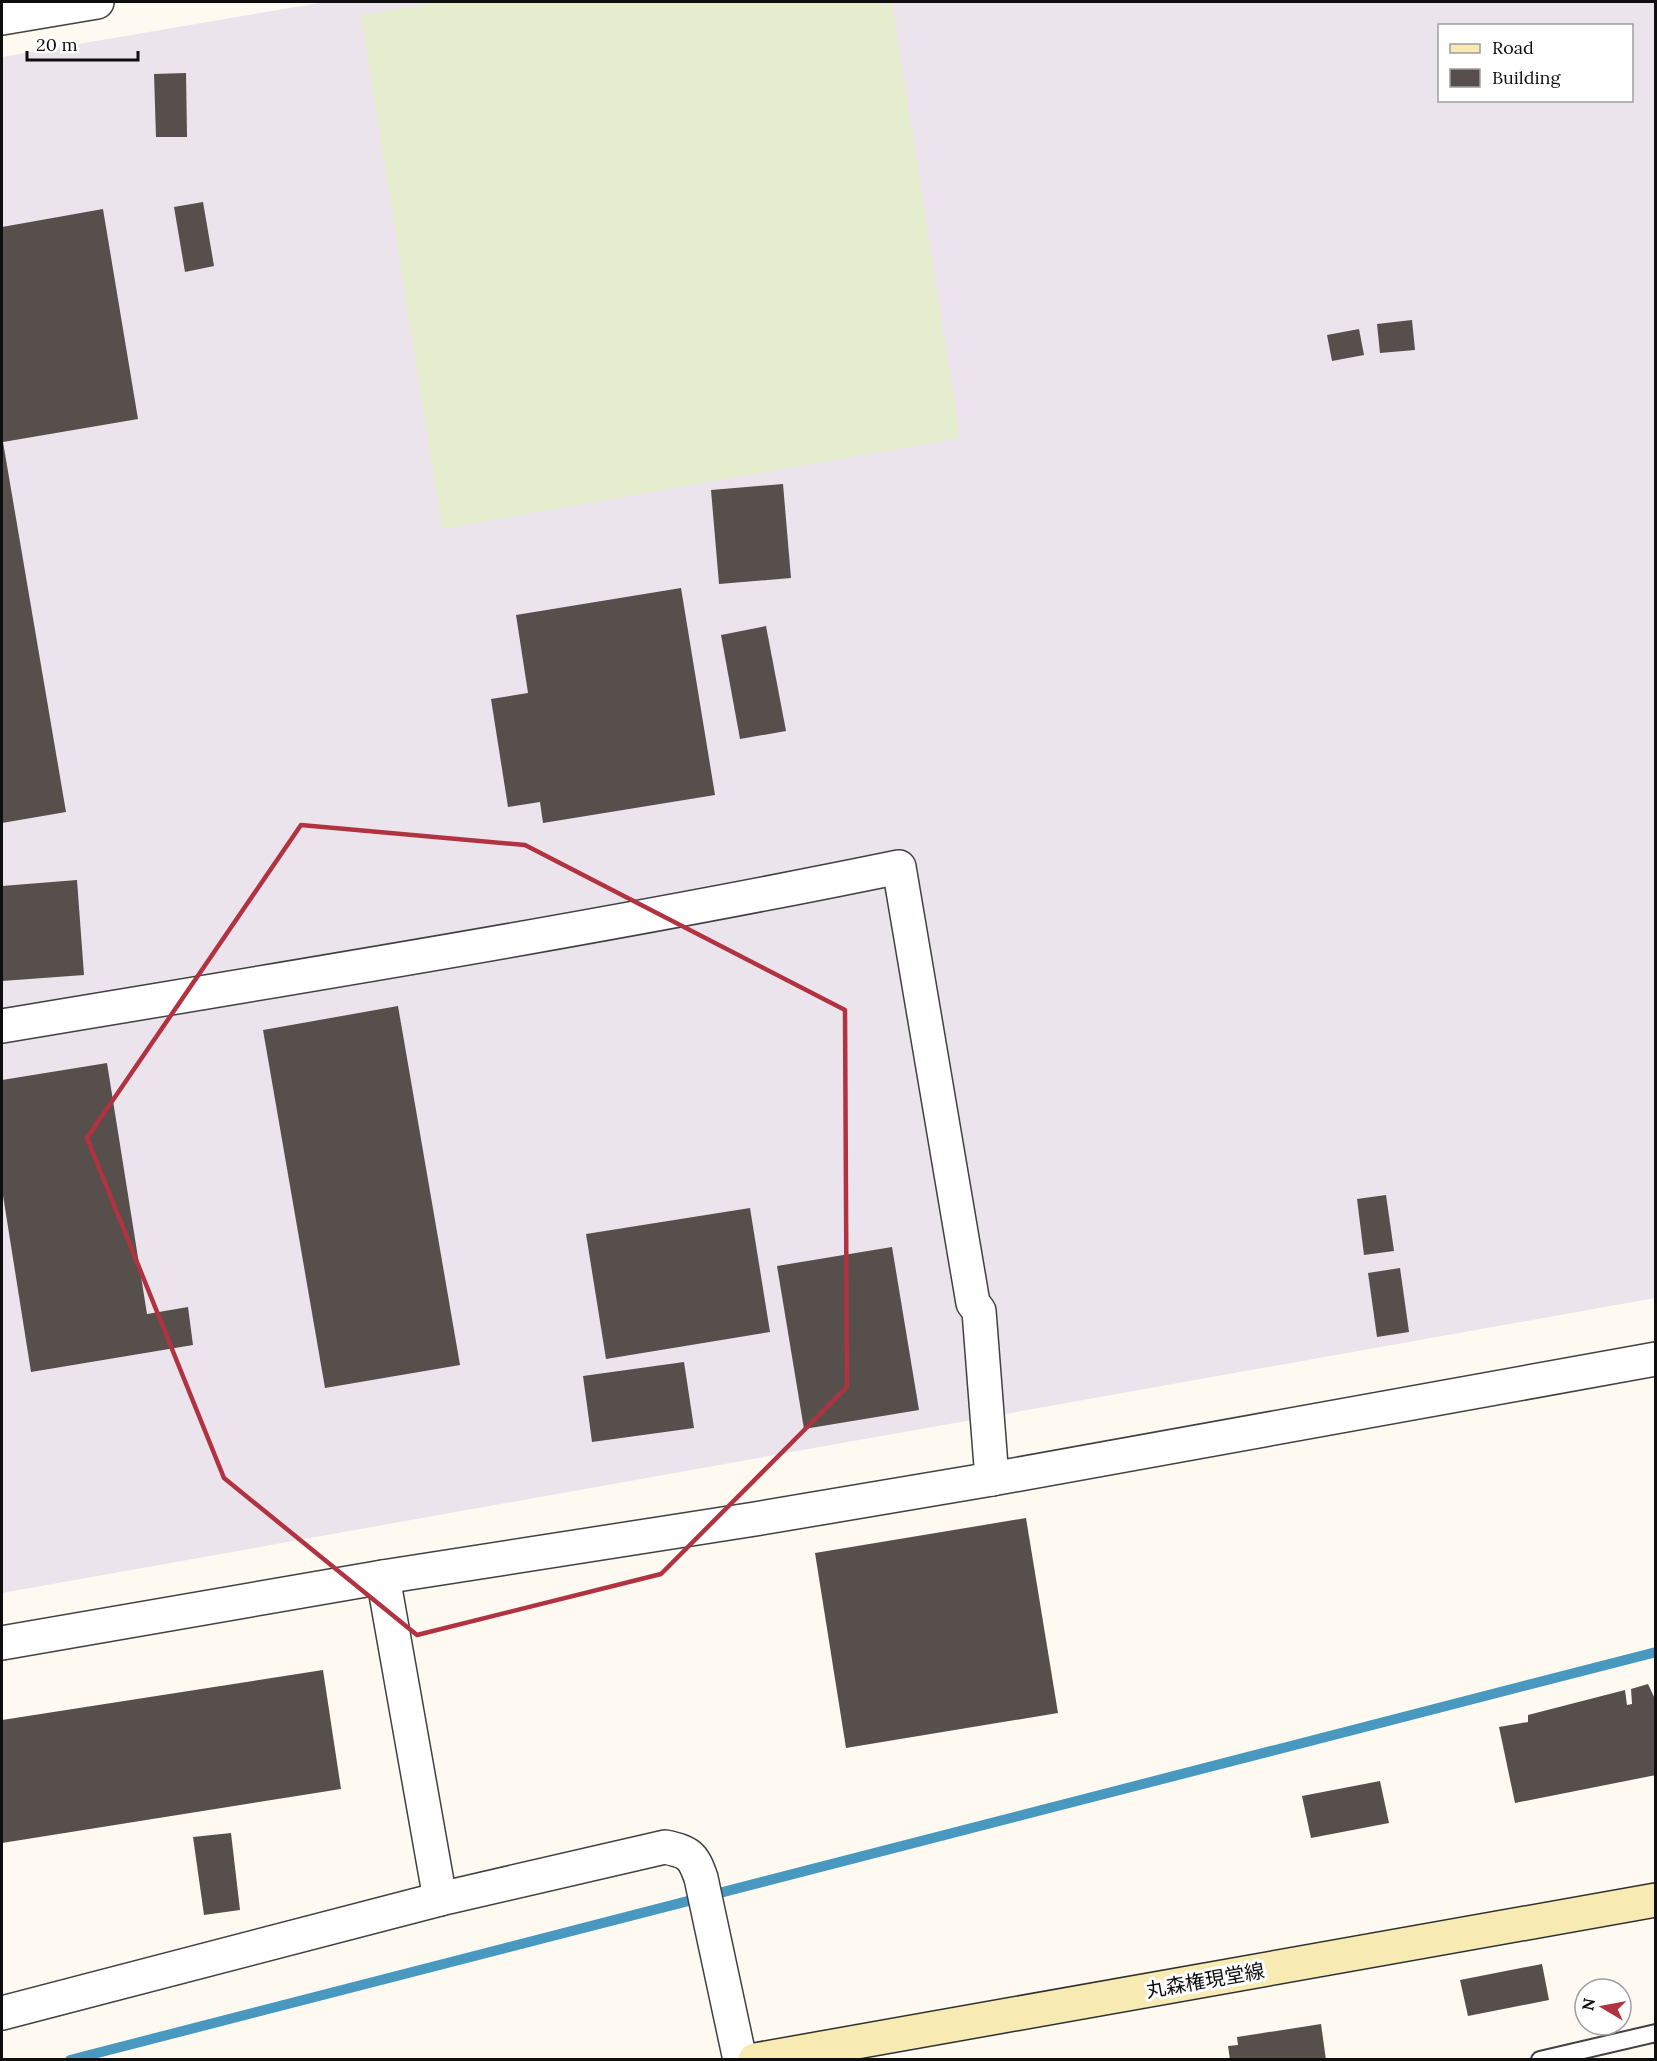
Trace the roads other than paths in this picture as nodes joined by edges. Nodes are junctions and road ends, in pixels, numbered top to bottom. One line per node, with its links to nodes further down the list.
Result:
1 (98, 2): 2 (street)
2 (2, 18)
3 (2, 1026): 5 (street)
4 (1656, 1359): 5 (street)
5 (992, 1479): 6 (street)
6 (383, 1577): 7 (street); 8 (street)
7 (2, 1643)
8 (440, 1899): 10 (street); 12 (street)
9 (1656, 1900): 13 (main road, 丸森権現堂線)
10 (2, 2013)
11 (1656, 2034): 14 (lane)
12 (740, 2060)
13 (755, 2060)
14 (1540, 2060)

